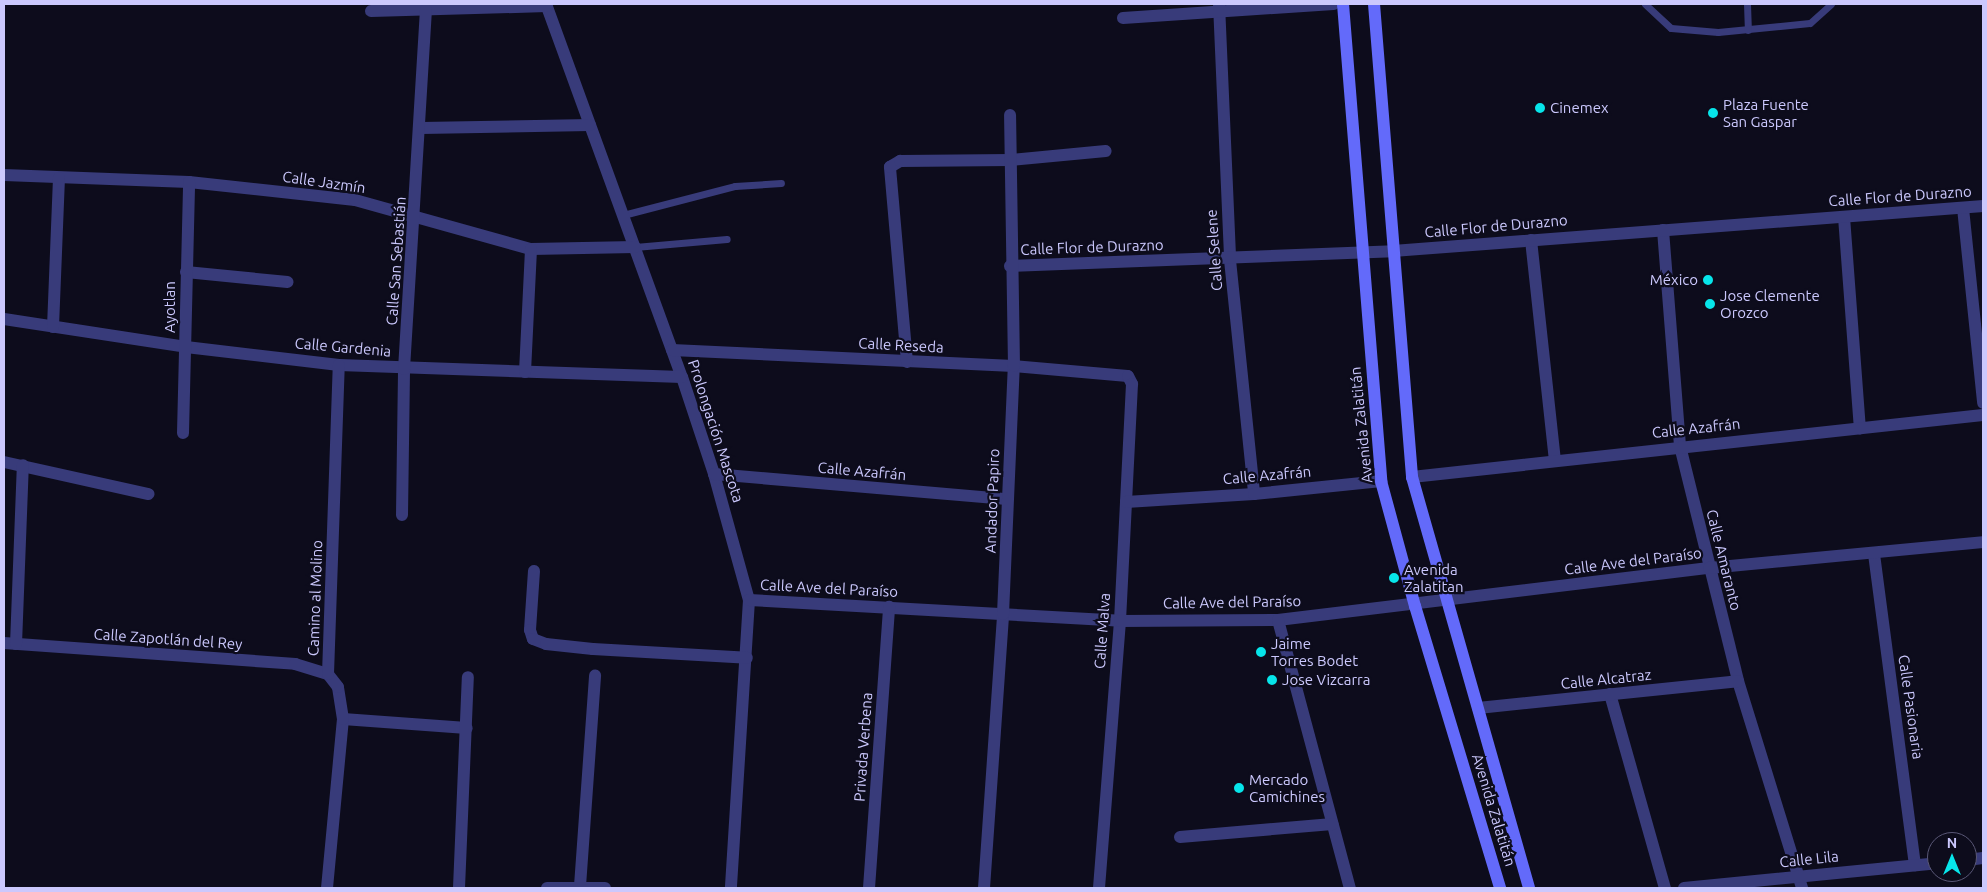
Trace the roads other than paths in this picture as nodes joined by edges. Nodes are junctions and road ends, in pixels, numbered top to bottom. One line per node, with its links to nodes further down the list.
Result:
1 (1334, 4): 8 (street)
2 (1343, 4): 33 (street, Avenida Zalatitán)
3 (1374, 4): 32 (street, Avenida Zalatitán)
4 (1644, 4): 12 (lane)
5 (1747, 4): 12 (lane)
6 (1831, 4): 12 (lane)
7 (546, 5): 9 (street); 14 (street, Prolongación Mascota)
8 (1219, 7): 11 (street); 34 (street, Calle Selene)
9 (426, 10): 10 (street); 15 (street, Calle San Sebastián)
10 (371, 11)
11 (1123, 18)
12 (1748, 30)
13 (1010, 115): 17 (street, Andador Papiro)
14 (590, 125): 15 (street); 24 (street, Prolongación Mascota)
15 (421, 128): 25 (street, Calle San Sebastián)
16 (1106, 151): 17 (street)
17 (1011, 160): 35 (street, Andador Papiro); 42 (street)
18 (4, 175): 19 (street, Calle Jazmín)
19 (59, 178): 20 (street, Calle Jazmín); 39 (street)
20 (189, 182): 25 (street, Calle Jazmín); 36 (street, Ayotlan)
21 (781, 183): 24 (lane)
22 (1983, 206): 23 (street, Calle Flor de Durazno)
23 (1963, 208): 26 (street, Calle Flor de Durazno); 49 (street)
24 (623, 215): 30 (street, Prolongación Mascota)
25 (416, 216): 31 (street, Calle Jazmín); 45 (street, Calle San Sebastián)
26 (1844, 217): 27 (street, Calle Flor de Durazno); 51 (street)
27 (1663, 230): 29 (street, Calle Flor de Durazno); 53 (street, Calle Amaranto)
28 (727, 240): 30 (lane)
29 (1531, 240): 32 (street, Calle Flor de Durazno); 54 (street)
30 (635, 247): 31 (street, Calle Jazmín); 41 (street, Prolongación Mascota)
31 (531, 249): 46 (street)
32 (1393, 251): 33 (street, Calle Flor de Durazno); 58 (street, Avenida Zalatitán)
33 (1361, 252): 34 (street, Calle Flor de Durazno); 59 (street, Avenida Zalatitán)
34 (1230, 260): 35 (street, Calle Flor de Durazno); 61 (street, Calle Selene)
35 (1010, 266): 44 (street, Andador Papiro)
36 (186, 272): 37 (street); 40 (street, Ayotlan)
37 (288, 282)
38 (4, 319): 39 (street, Calle Gardenia)
39 (53, 327): 40 (street, Calle Gardenia)
40 (186, 347): 43 (street, Calle Gardenia); 52 (street, Ayotlan)
41 (672, 350): 42 (street, Calle Reseda); 48 (street, Prolongación Mascota)
42 (907, 362): 44 (street, Calle Reseda)
43 (339, 365): 45 (street, Calle Gardenia); 78 (street, Camino al Molino)
44 (1014, 366): 47 (street, Calle Reseda); 62 (street, Andador Papiro)
45 (404, 369): 46 (street, Calle Gardenia); 64 (street, Calle San Sebastián)
46 (524, 372): 48 (street, Calle Gardenia)
47 (1128, 376): 63 (street, Calle Malva)
48 (682, 377): 57 (street, Prolongación Mascota)
49 (1983, 403)
50 (1983, 415): 51 (street, Calle Azafrán)
51 (1860, 428): 53 (street, Calle Azafrán)
52 (183, 433)
53 (1680, 446): 54 (street, Calle Azafrán); 67 (street, Calle Amaranto)
54 (1555, 460): 58 (street, Calle Azafrán)
55 (4, 462): 56 (street)
56 (23, 464): 60 (street); 76 (street)
57 (714, 474): 62 (street, Calle Azafrán); 69 (street, Prolongación Mascota)
58 (1412, 476): 70 (street, Avenida Zalatitán)
59 (1381, 481): 61 (street, Calle Azafrán); 71 (street, Avenida Zalatitán)
60 (148, 494)
61 (1254, 494): 63 (street, Calle Azafrán)
62 (1007, 499): 73 (street, Andador Papiro)
63 (1126, 502): 75 (street, Calle Malva)
64 (402, 515)
65 (1983, 542): 66 (street, Calle Ave del Paraíso)
66 (1874, 554): 67 (street, Calle Ave del Paraíso); 89 (street, Calle Pasionaria)
67 (1709, 568): 70 (street, Calle Ave del Paraíso); 81 (street, Calle Amaranto)
68 (534, 571): 77 (street)
69 (749, 600): 72 (street, Calle Ave del Paraíso); 77 (street, Prolongación Mascota)
70 (1447, 600): 71 (street, Calle Ave del Paraíso); 83 (street, Avenida Zalatitán)
71 (1415, 606): 74 (street, Calle Ave del Paraíso); 101 (street, Avenida Zalatitán)
72 (889, 607): 73 (street, Calle Ave del Paraíso); 97 (street, Privada Verbena)
73 (1003, 614): 75 (street, Calle Ave del Paraíso); 98 (street, Andador Papiro)
74 (1278, 620): 75 (street, Calle Ave del Paraíso); 86 (street)
75 (1120, 621): 99 (street, Calle Malva)
76 (10, 643): 78 (street, Calle Zapotlán del Rey)
77 (747, 658): 96 (street, Prolongación Mascota)
78 (328, 674): 84 (street, Camino al Molino)
79 (596, 676): 91 (street)
80 (468, 677): 85 (street)
81 (1738, 681): 82 (street, Calle Alcatraz); 90 (street, Calle Amaranto)
82 (1610, 694): 83 (street, Calle Alcatraz); 103 (street)
83 (1478, 708): 102 (street, Avenida Zalatitán)
84 (343, 719): 85 (street); 92 (street, Camino al Molino)
85 (467, 728): 93 (street)
86 (1332, 824): 87 (street); 100 (street)
87 (1180, 837)
88 (1927, 864): 89 (street, Calle Lila)
89 (1915, 865): 90 (street, Calle Lila)
90 (1800, 882): 104 (street, Calle Lila)
91 (580, 886): 94 (street); 95 (street)
92 (327, 888)
93 (459, 888)
94 (547, 888)
95 (605, 888)
96 (731, 888)
97 (869, 888)
98 (984, 888)
99 (1099, 888)
100 (1350, 888)
101 (1500, 888)
102 (1529, 888)
103 (1665, 888)
104 (1684, 888)

